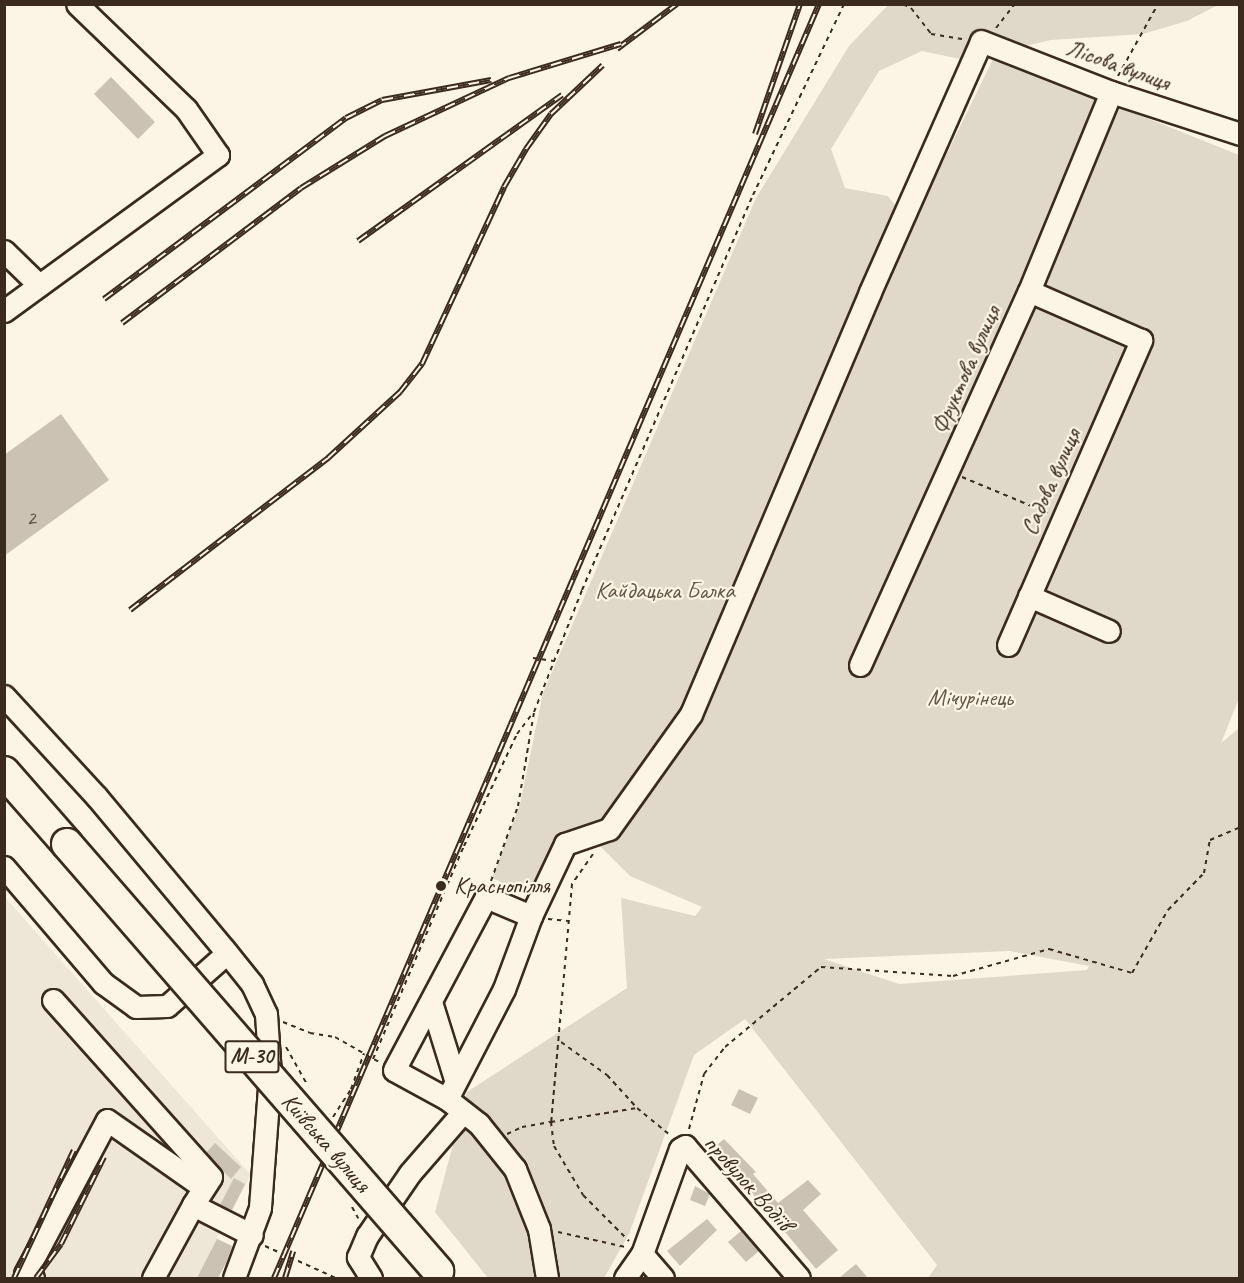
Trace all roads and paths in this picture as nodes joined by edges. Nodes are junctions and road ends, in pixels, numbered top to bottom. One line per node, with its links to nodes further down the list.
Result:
1 (77, 4): 10 (street)
2 (844, 4): 19 (path)
3 (903, 4): 6 (path)
4 (1015, 4): 6 (path)
5 (1158, 4): 7 (path)
6 (985, 43): 7 (street, Лісова вулиця); 25 (street)
7 (1111, 92): 8 (street, Лісова вулиця); 11 (street, Фруктова вулиця)
8 (1239, 134)
9 (4, 251): 10 (street)
10 (39, 285): 12 (street)
11 (1029, 291): 13 (street, Фруктова вулиця); 14 (street, Садова вулиця)
12 (4, 311)
13 (948, 471): 14 (path); 20 (street, Фруктова вулиця)
14 (1062, 519): 15 (street, Садова вулиця)
15 (1029, 596): 16 (street); 17 (street, Садова вулиця)
16 (1109, 631)
17 (1008, 645)
18 (533, 658): 19 (path)
19 (554, 662): 22 (path)
20 (860, 665)
21 (4, 696): 29 (street)
22 (534, 712): 27 (path); 35 (path)
23 (4, 772): 48 (highway, Київська вулиця / М-30, bridge)
24 (1239, 827): 43 (path)
25 (609, 829): 28 (street); 33 (path)
26 (4, 867): 29 (street)
27 (486, 897): 28 (street); 31 (street)
28 (531, 916): 37 (street)
29 (227, 953): 32 (street)
30 (53, 1000): 44 (street)
31 (432, 1005): 36 (street); 37 (street)
32 (266, 1014): 34 (path); 46 (street)
33 (561, 1042): 39 (path); 41 (path)
34 (364, 1053): 35 (path); 40 (path)
35 (374, 1059): 36 (path)
36 (394, 1070): 38 (street)
37 (455, 1079): 38 (street)
38 (455, 1106): 42 (street); 53 (street)
39 (637, 1108): 41 (path); 43 (path)
40 (329, 1122)
41 (551, 1122): 42 (path); 47 (path)
42 (494, 1140): 45 (street)
43 (685, 1146): 47 (street, провулок Водіїв); 57 (street, провулок Водіїв)
44 (199, 1197): 46 (street); 49 (street); 50 (street)
45 (539, 1229): 47 (path); 54 (street)
46 (251, 1237): 51 (street); 52 (path)
47 (642, 1254): 55 (street, провулок Водіїв); 56 (street)
48 (441, 1275)
49 (33, 1278)
50 (153, 1278)
51 (234, 1278)
52 (336, 1278)
53 (371, 1278)
54 (547, 1278)
55 (625, 1278)
56 (663, 1278)
57 (799, 1278)

